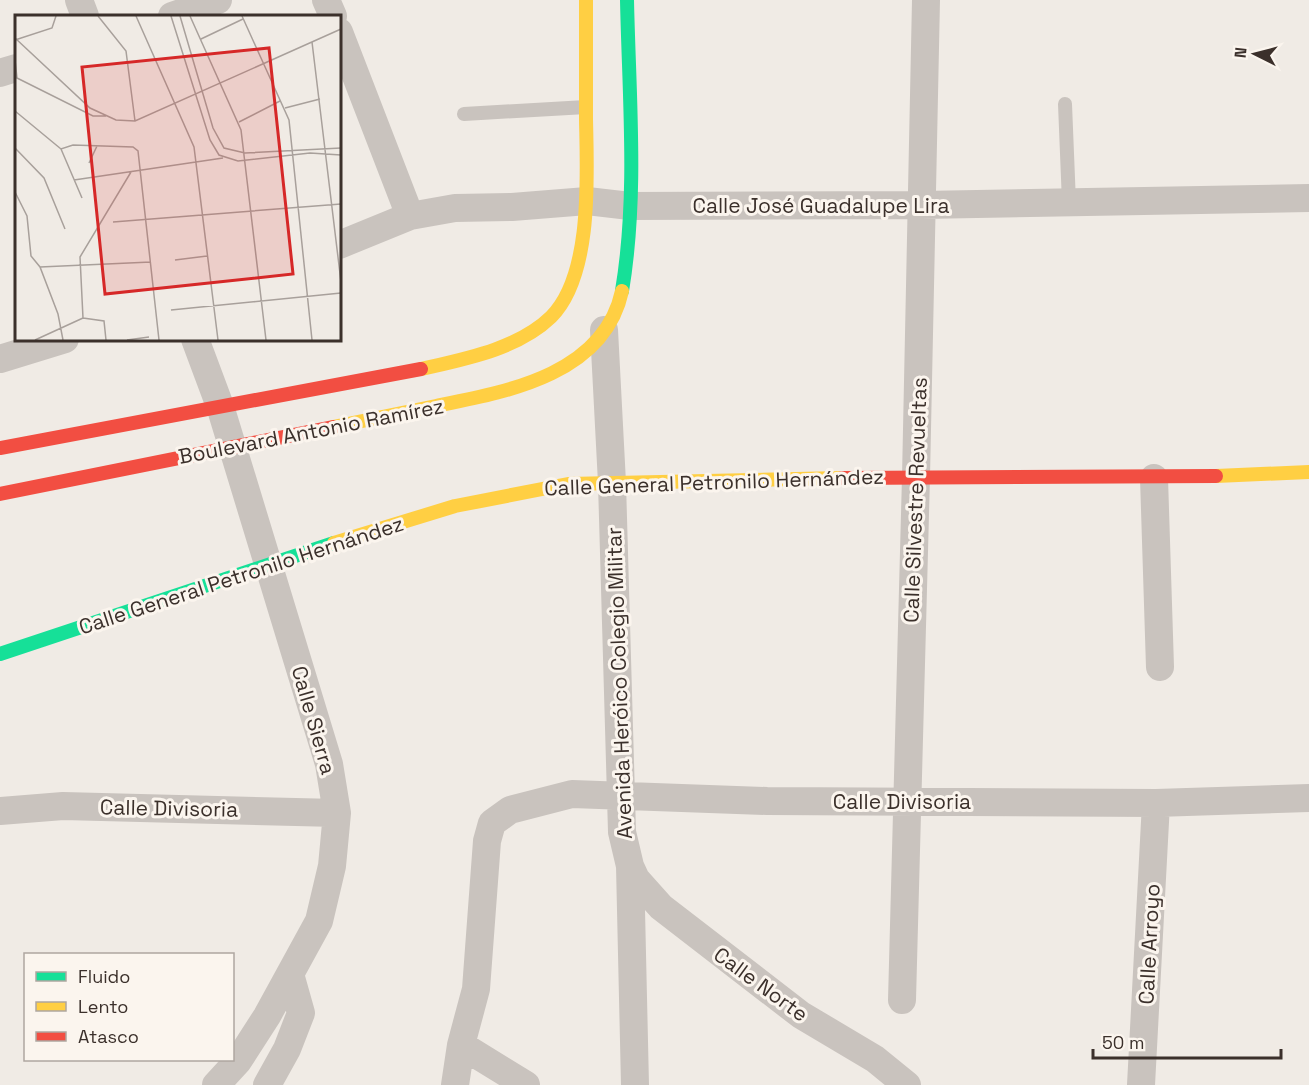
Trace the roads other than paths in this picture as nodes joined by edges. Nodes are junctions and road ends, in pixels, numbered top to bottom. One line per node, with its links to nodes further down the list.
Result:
1 (79, 0): 7 (street)
2 (218, 0): 8 (street)
3 (326, 0): 9 (street)
4 (586, 0): 14 (main road)
5 (627, 0): 20 (main road)
6 (926, 0): 19 (street, Calle Silvestre Revueltas)
7 (85, 15)
8 (175, 15)
9 (333, 15)
10 (340, 35): 21 (street)
11 (15, 68): 12 (street)
12 (0, 73)
13 (1065, 104): 18 (lane)
14 (586, 107): 15 (lane); 17 (main road)
15 (464, 114)
16 (1309, 198): 18 (street, Calle José Guadalupe Lira)
17 (587, 201): 20 (street, Calle José Guadalupe Lira); 21 (street, Calle José Guadalupe Lira); 27 (main road, Boulevard Antonio Ramírez)
18 (1069, 202): 19 (street, Calle José Guadalupe Lira)
19 (922, 205): 20 (street, Calle José Guadalupe Lira); 31 (street, Calle Silvestre Revueltas)
20 (630, 206): 23 (main road)
21 (410, 216): 22 (street, Calle José Guadalupe Lira)
22 (340, 245)
23 (604, 330): 29 (main road, Boulevard Antonio Ramírez); 33 (street, Avenida Heróico Colegio Militar)
24 (61, 340): 26 (street)
25 (195, 340): 27 (street, Calle Sierra)
26 (0, 359)
27 (220, 406): 28 (main road, Boulevard Antonio Ramírez); 29 (street, Calle Sierra)
28 (0, 448)
29 (231, 448): 34 (main road, Boulevard Antonio Ramírez); 35 (street, Calle Sierra)
30 (1309, 472): 32 (main road, Calle General Petronilo Hernández)
31 (916, 477): 32 (main road, Calle General Petronilo Hernández); 33 (main road, Calle General Petronilo Hernández); 40 (street, Calle Silvestre Revueltas)
32 (1154, 478): 37 (street)
33 (612, 483): 35 (main road, Calle General Petronilo Hernández); 38 (street, Avenida Heróico Colegio Militar)
34 (0, 494)
35 (267, 566): 36 (main road, Calle General Petronilo Hernández); 43 (street, Calle Sierra)
36 (0, 654)
37 (1160, 667)
38 (621, 796): 40 (street, Calle Divisoria); 44 (street, Avenida Heróico Colegio Militar); 47 (street, Calle Divisoria)
39 (1309, 798): 41 (street, Calle Divisoria)
40 (906, 800): 41 (street, Calle Divisoria); 46 (street, Calle Silvestre Revueltas)
41 (1156, 803): 54 (street, Calle Arroyo)
42 (0, 811): 43 (street, Calle Divisoria)
43 (337, 813): 45 (street, Calle Sierra)
44 (630, 866): 52 (street); 53 (street, Calle Norte)
45 (290, 974): 48 (street, Calle Sierra); 49 (street)
46 (902, 1000)
47 (461, 1045): 50 (street); 51 (street)
48 (216, 1085)
49 (267, 1085)
50 (455, 1085)
51 (526, 1085)
52 (635, 1085)
53 (907, 1085)
54 (1141, 1085)

